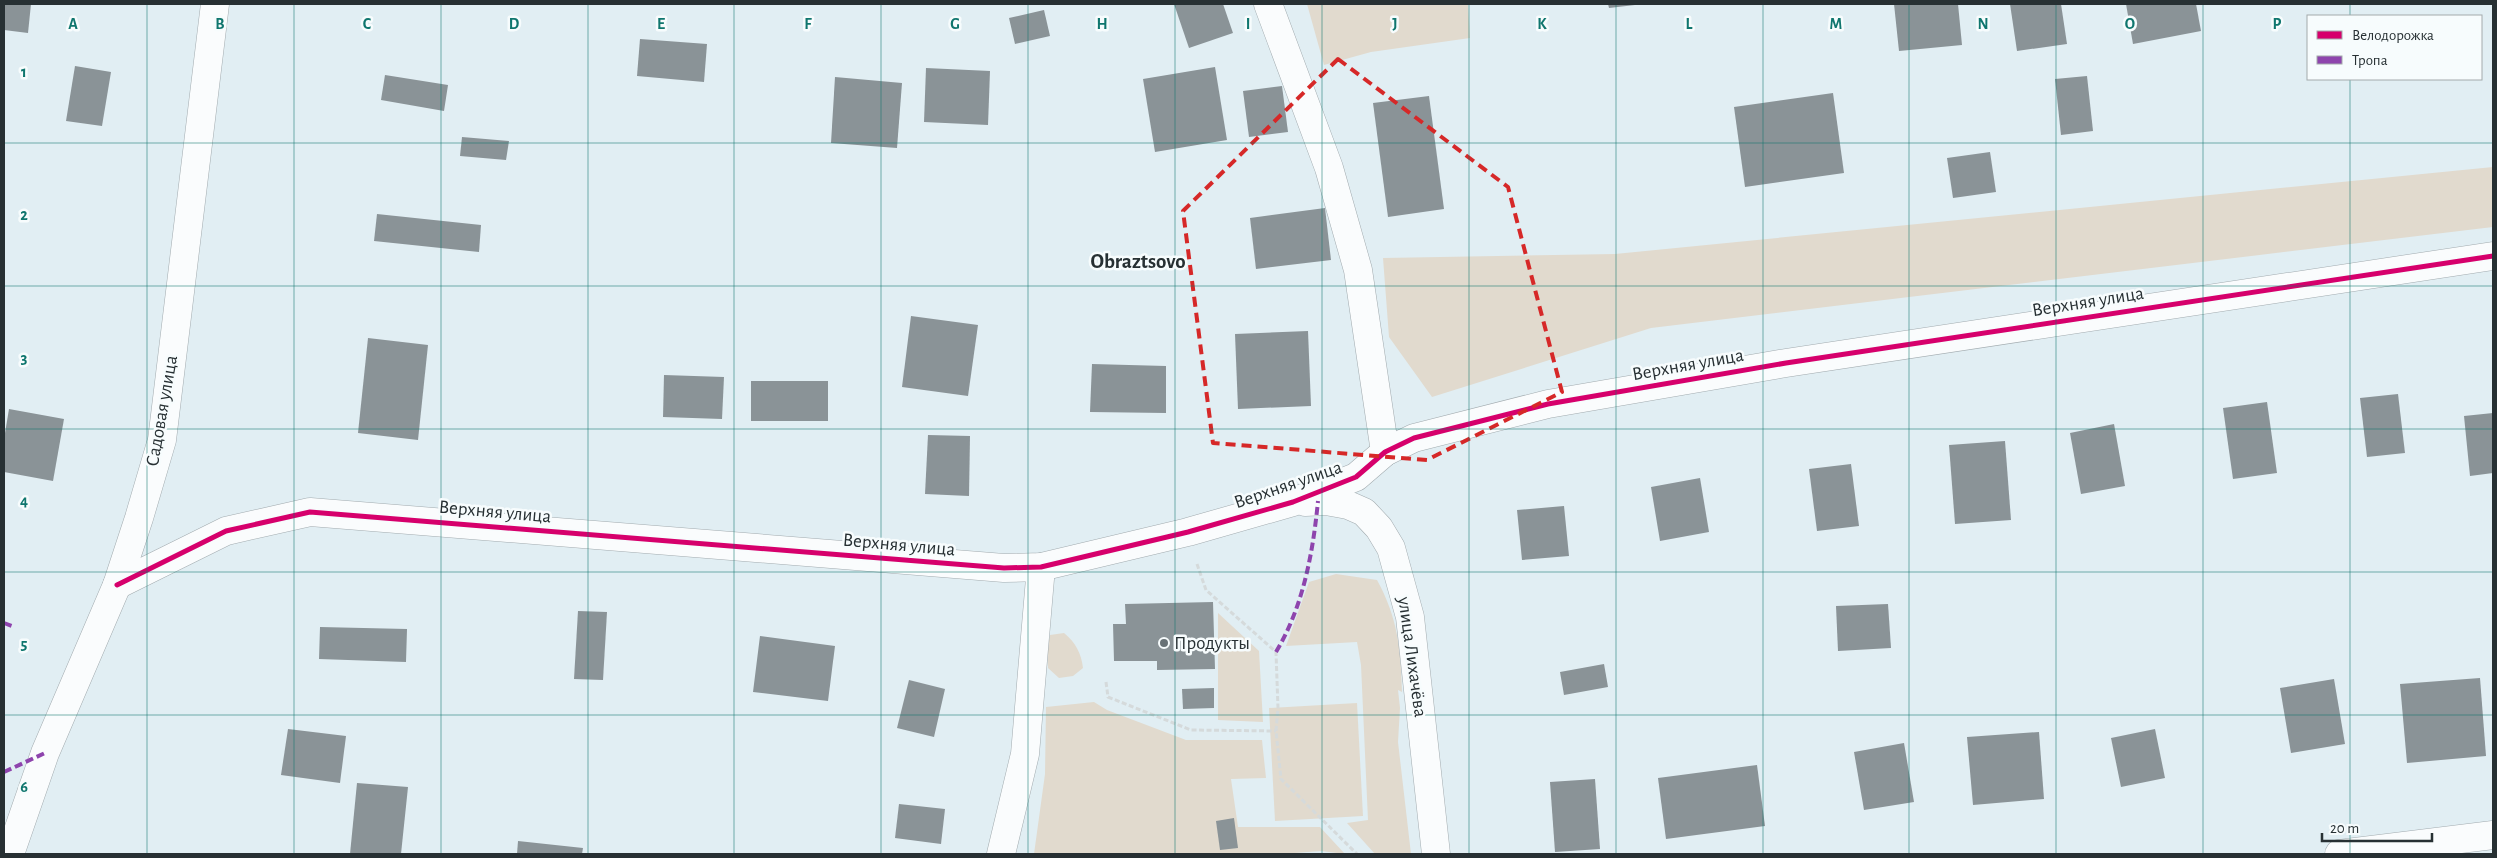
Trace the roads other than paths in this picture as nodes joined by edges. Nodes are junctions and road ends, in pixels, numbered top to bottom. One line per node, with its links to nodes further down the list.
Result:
1 (215, 4): 7 (street, Садовая улица)
2 (1268, 4): 4 (street)
3 (2493, 256): 4 (street, Верхняя улица)
4 (1385, 452): 5 (street, Верхняя улица)
5 (1293, 502): 6 (street, Верхняя улица); 11 (street, улица Лихачёва)
6 (1042, 567): 7 (street, Верхняя улица); 10 (street)
7 (117, 585): 9 (street, Садовая улица)
8 (2493, 835): 12 (street)
9 (10, 854)
10 (1001, 854)
11 (1436, 854)
12 (2339, 854)

